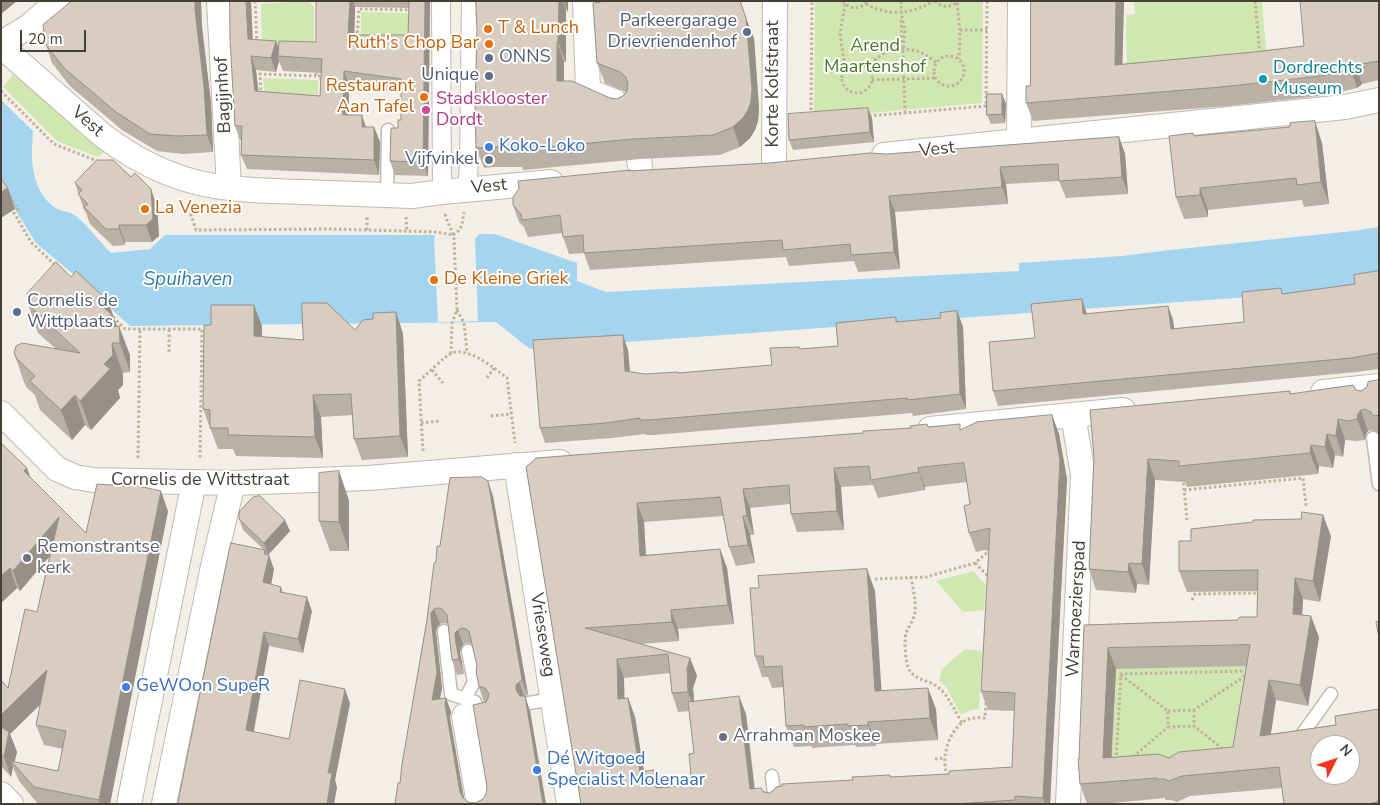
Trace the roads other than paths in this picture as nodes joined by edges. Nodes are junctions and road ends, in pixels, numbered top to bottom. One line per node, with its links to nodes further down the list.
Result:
1 (58, 1): 8 (street)
2 (219, 1): 16 (street, Bagijnhof)
3 (441, 1): 18 (street)
4 (471, 1): 17 (street)
5 (585, 1): 10 (street)
6 (775, 1): 14 (street, Korte Kolfstraat)
7 (1020, 1): 12 (street)
8 (1, 44): 16 (street, Vest)
9 (1379, 100): 12 (street, Vest)
10 (622, 105)
11 (388, 130): 19 (lane)
12 (1019, 142): 13 (street, Vest)
13 (862, 157)
14 (774, 166)
15 (572, 180): 17 (street, Vest)
16 (229, 188): 19 (street, Vest)
17 (467, 189): 18 (street, Vest)
18 (442, 192): 19 (street, Vest)
19 (387, 196)
20 (1371, 390): 21 (street)
21 (1300, 394)
22 (1148, 408): 24 (street)
23 (1, 413): 29 (street, Cornelis de Wittstraat)
24 (1073, 415): 25 (street); 49 (street, Warmoezierspad)
25 (910, 431)
26 (1373, 438): 31 (lane)
27 (585, 460): 28 (street, Cornelis de Wittstraat)
28 (516, 465): 30 (street, Cornelis de Wittstraat); 37 (street, Vrieseweg)
29 (197, 482): 30 (street, Cornelis de Wittstraat); 32 (street)
30 (233, 483): 33 (street)
31 (1379, 484)
32 (177, 558): 33 (street); 44 (street)
33 (213, 566): 45 (street)
34 (444, 631): 39 (lane)
35 (468, 650): 39 (lane)
36 (1331, 694): 40 (lane)
37 (552, 699): 38 (lane); 47 (street, Vrieseweg)
38 (529, 703)
39 (472, 708): 46 (street)
40 (1295, 744)
41 (772, 776): 48 (lane)
42 (1, 794): 43 (street)
43 (11, 804)
44 (129, 804)
45 (164, 804)
46 (479, 804)
47 (569, 804)
48 (775, 804)
49 (1068, 804)

